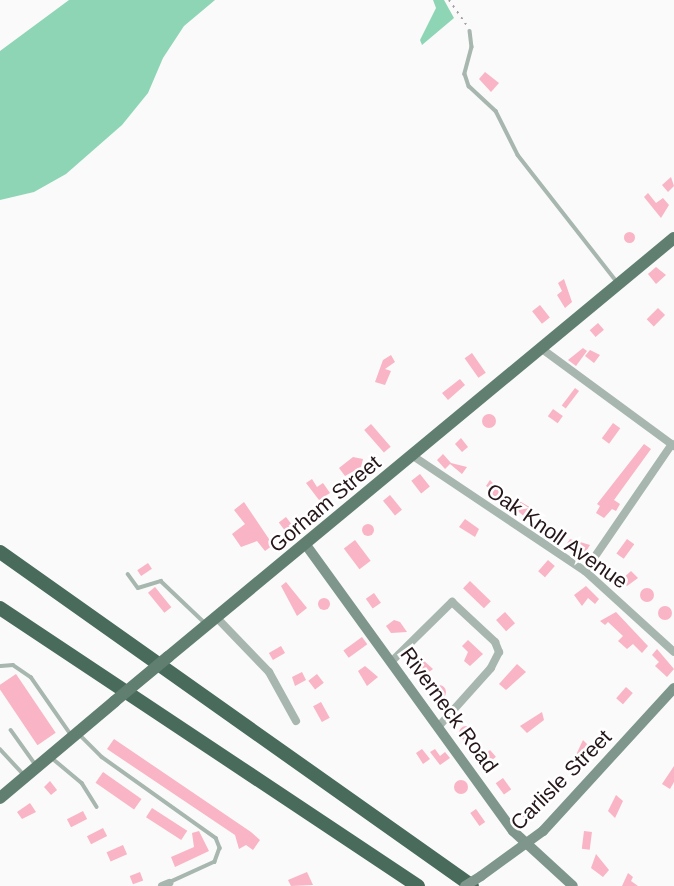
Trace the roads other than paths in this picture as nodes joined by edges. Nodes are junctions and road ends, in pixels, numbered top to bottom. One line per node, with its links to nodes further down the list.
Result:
1 (470, 31): 3 (lane)
2 (674, 239): 3 (main road, Gorham Street)
3 (619, 285): 4 (main road, Gorham Street)
4 (542, 349): 5 (street); 6 (main road, Gorham Street)
5 (673, 445): 9 (street)
6 (413, 456): 7 (main road, Gorham Street); 9 (street, Oak Knoll Avenue)
7 (306, 545): 12 (main road, Gorham Street); 14 (main road, Riverneck Road)
8 (0, 552): 28 (highway)
9 (585, 571): 13 (street, Oak Knoll Avenue)
10 (128, 574): 12 (lane)
11 (0, 608): 30 (highway)
12 (213, 622): 17 (street); 20 (main road, Gorham Street, bridge)
13 (674, 652)
14 (391, 662): 18 (main road, Riverneck Road); 18 (street)
15 (1, 666): 20 (lane)
16 (673, 691): 27 (main road, Carlisle Street)
17 (296, 722)
18 (438, 727): 27 (main road, Riverneck Road)
19 (11, 730): 23 (lane)
20 (75, 735): 22 (main road, Gorham Street); 29 (lane)
21 (0, 749): 24 (lane)
22 (51, 756): 23 (main road, Gorham Street); 26 (lane)
23 (38, 767): 24 (main road, Gorham Street)
24 (26, 777): 25 (main road, Gorham Street)
25 (0, 798)
26 (97, 807)
27 (526, 844): 28 (main road, Carlisle Street); 32 (main road, Riverneck Road)
28 (476, 881): 31 (main road, Carlisle Street, bridge)
29 (166, 884)
30 (418, 886)
31 (465, 886)
32 (573, 886)

